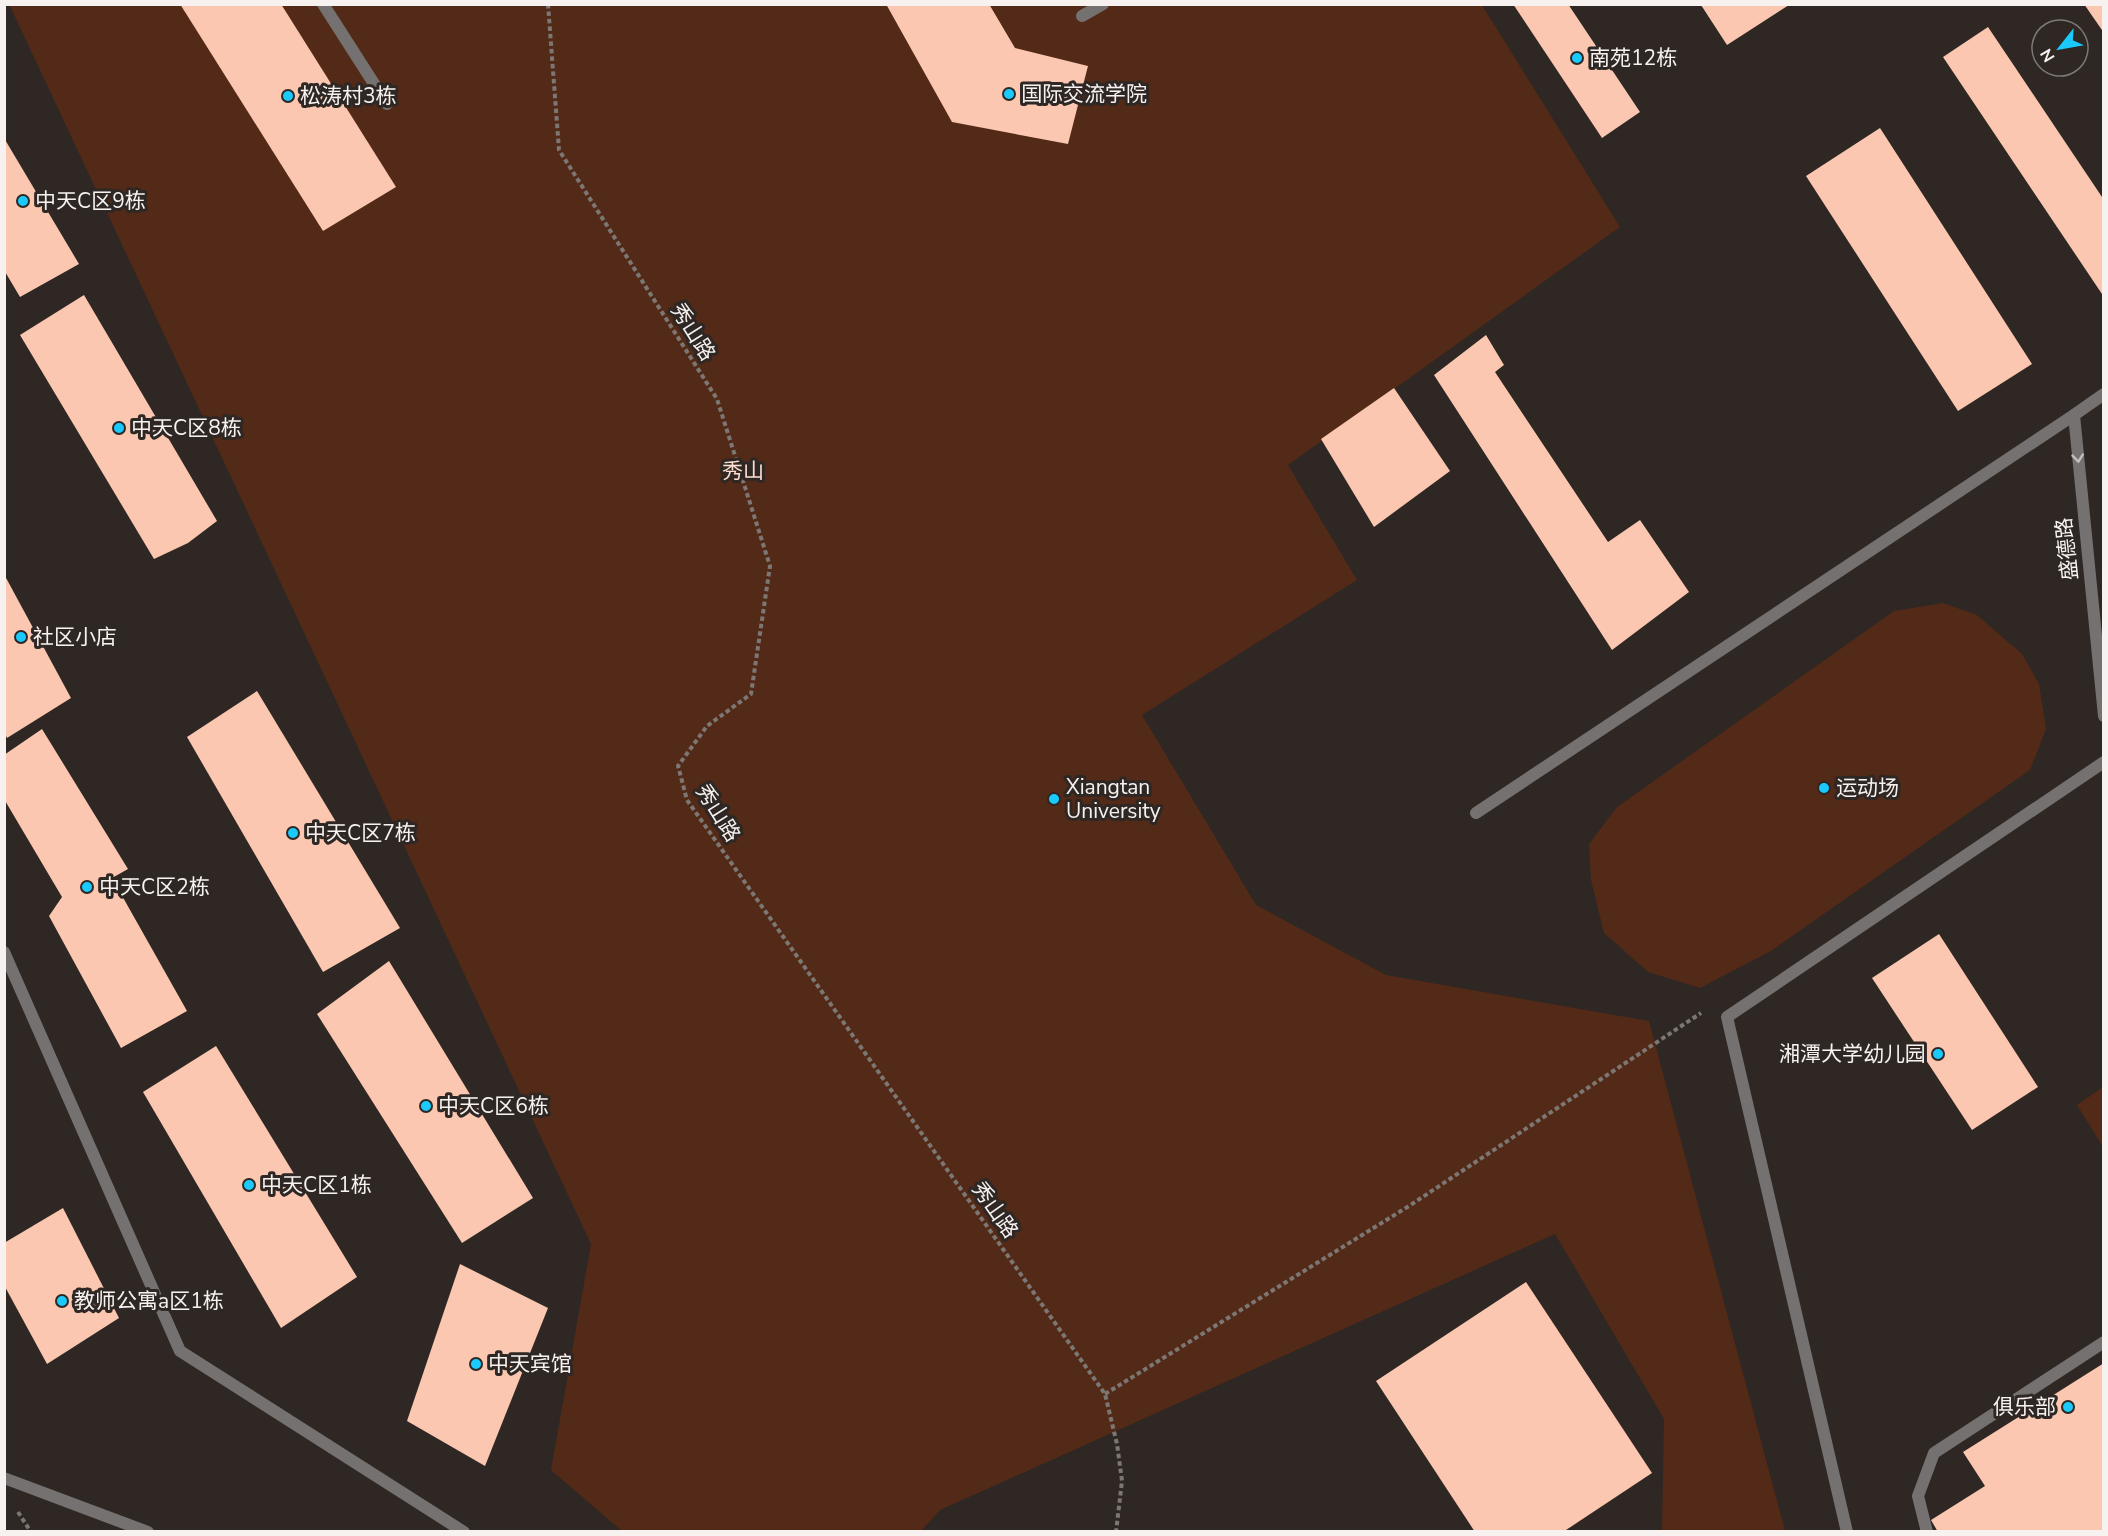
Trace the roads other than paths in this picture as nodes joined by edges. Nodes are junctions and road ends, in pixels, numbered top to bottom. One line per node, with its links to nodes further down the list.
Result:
1 (323, 4): 4 (street)
2 (1103, 4): 3 (street)
3 (1082, 16)
4 (387, 104)
5 (2103, 394): 6 (street)
6 (2074, 416): 7 (street, 盛德路, one-way to 7); 9 (street)
7 (2103, 716)
8 (2103, 762): 15 (street)
9 (1476, 813)
10 (4, 952): 14 (street)
11 (2103, 1342): 16 (street)
12 (4, 1478): 13 (street)
13 (148, 1532)
14 (464, 1532)
15 (1847, 1532)
16 (1927, 1532)

